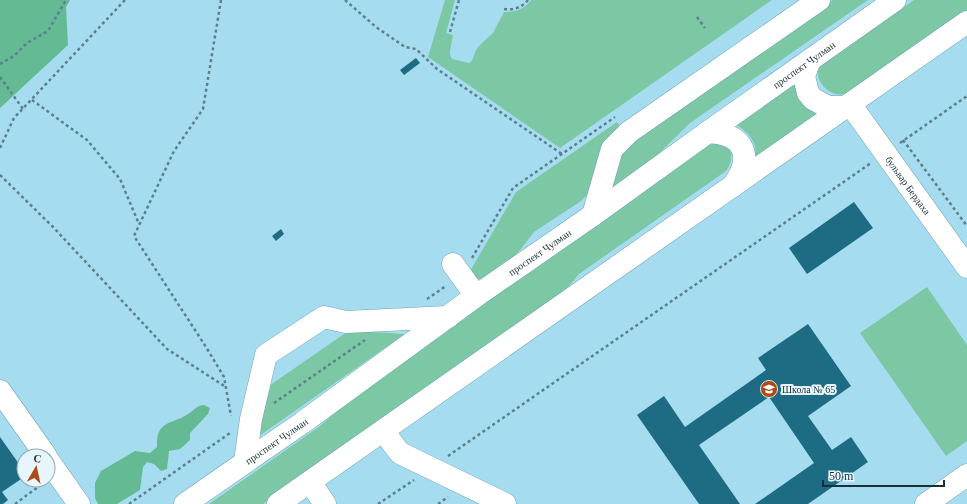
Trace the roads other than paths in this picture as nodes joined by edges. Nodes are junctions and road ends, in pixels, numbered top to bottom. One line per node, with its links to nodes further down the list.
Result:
1 (819, 0): 8 (main road)
2 (895, 0): 4 (main road, проспект Чулман)
3 (967, 22): 5 (main road)
4 (810, 60): 5 (main road); 6 (main road, проспект Чулман)
5 (848, 105): 7 (main road); 9 (main road, бульвар Бердаха)
6 (708, 132): 7 (main road); 8 (main road, проспект Чулман)
7 (732, 186): 14 (main road)
8 (593, 215): 11 (main road, проспект Чулман)
9 (967, 267)
10 (457, 270): 11 (main road)
11 (476, 296): 12 (main road, проспект Чулман)
12 (448, 317): 16 (main road, проспект Чулман); 16 (main road)
13 (0, 391): 15 (main road)
14 (383, 431): 19 (main road); 24 (main road)
15 (40, 448)
16 (245, 462): 21 (main road, проспект Чулман)
17 (56, 471): 20 (main road)
18 (967, 475): 25 (main road)
19 (310, 482): 22 (main road); 23 (main road)
20 (79, 504)
21 (185, 504)
22 (278, 504)
23 (325, 504)
24 (505, 504)
25 (926, 504)

